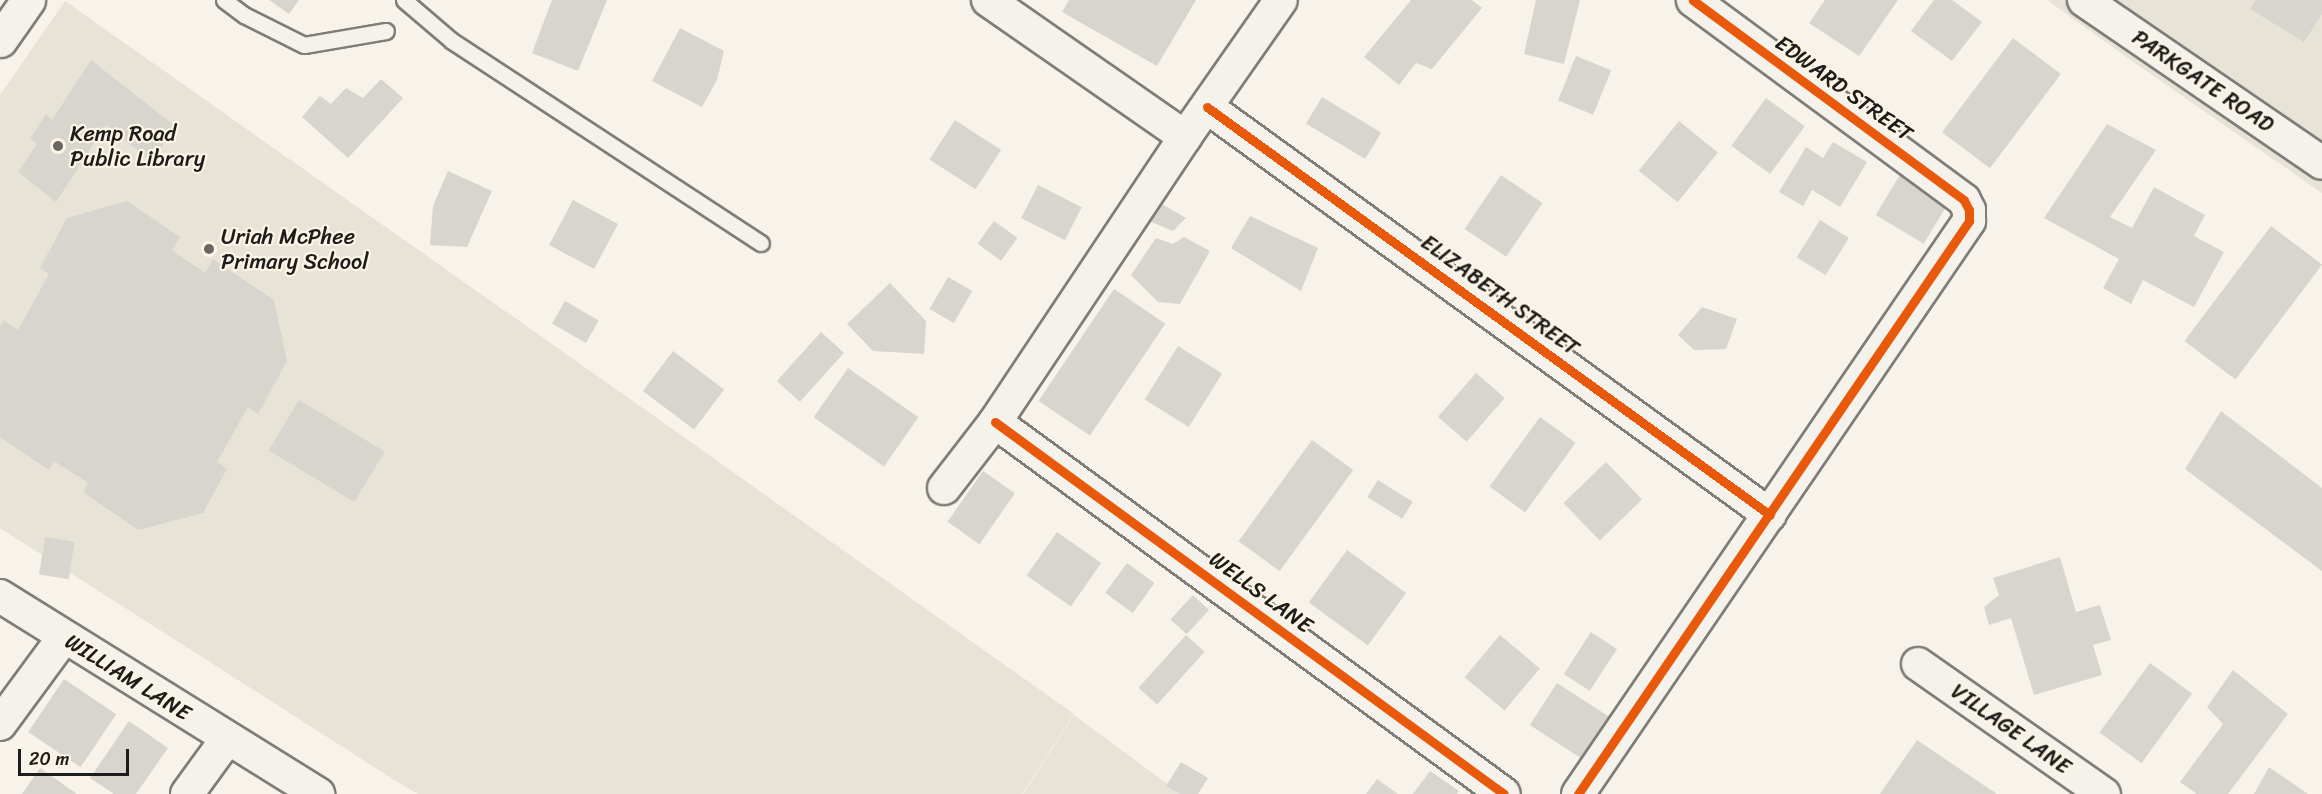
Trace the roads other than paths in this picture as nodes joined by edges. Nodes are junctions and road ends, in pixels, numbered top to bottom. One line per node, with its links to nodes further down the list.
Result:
1 (224, 0): 7 (lane)
2 (404, 0): 11 (lane)
3 (988, 0): 9 (street)
4 (1281, 0): 8 (street)
5 (1693, 0): 14 (street, EDWARD STREET)
6 (2084, 0): 10 (street, PARKGATE ROAD)
7 (386, 31)
8 (1207, 107): 9 (street); 14 (street, ELIZABETH STREET)
9 (1185, 137): 12 (street)
10 (2322, 163)
11 (760, 243)
12 (995, 422): 13 (street); 22 (street, WELLS LANE)
13 (944, 488)
14 (1770, 514): 23 (street)
15 (0, 596): 16 (street, WILLIAM LANE)
16 (64, 637): 18 (street); 19 (street, WILLIAM LANE)
17 (1918, 664): 24 (street, VILLAGE LANE)
18 (0, 724)
19 (227, 739): 20 (street); 21 (street, WILLIAM LANE)
20 (187, 794)
21 (318, 794)
22 (1504, 794)
23 (1578, 794)
24 (2104, 794)

